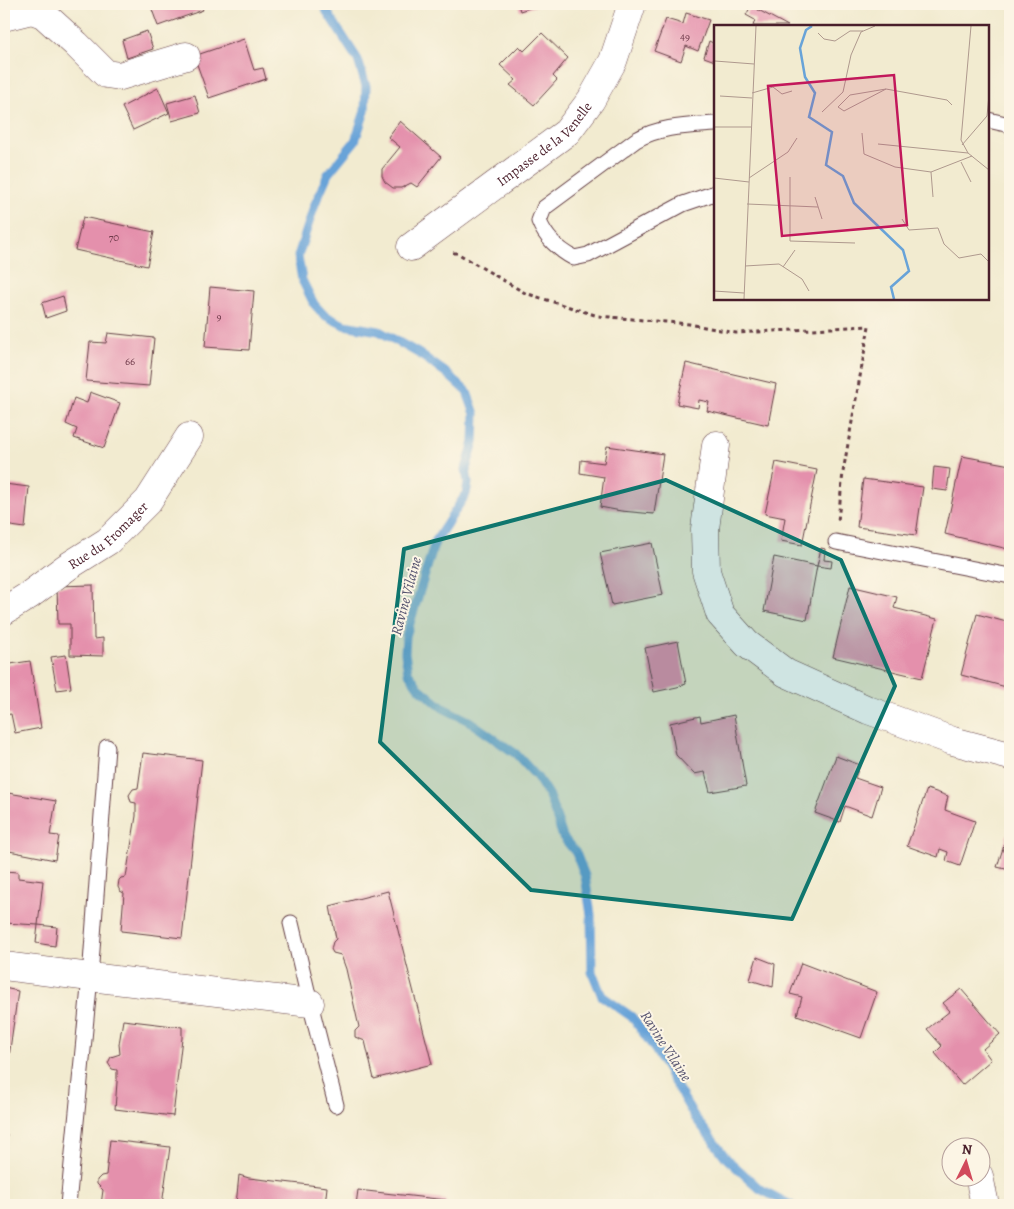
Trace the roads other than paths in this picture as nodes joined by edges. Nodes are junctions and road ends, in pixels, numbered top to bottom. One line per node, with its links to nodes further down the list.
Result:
1 (632, 4): 8 (street, Impasse de la Venelle)
2 (4, 18): 3 (street)
3 (186, 56)
4 (989, 120): 6 (lane)
5 (714, 124): 7 (lane)
6 (1010, 125)
7 (714, 193)
8 (411, 247)
9 (189, 437): 13 (street, Rue du Fromager)
10 (716, 445): 15 (street)
11 (836, 542): 12 (lane)
12 (1010, 576)
13 (4, 611)
14 (107, 747): 18 (lane)
15 (1010, 756)
16 (291, 923): 19 (lane)
17 (4, 966): 18 (street)
18 (90, 977): 19 (street); 22 (lane)
19 (310, 1003): 20 (lane)
20 (336, 1105)
21 (981, 1186): 23 (street)
22 (68, 1205)
23 (985, 1205)

